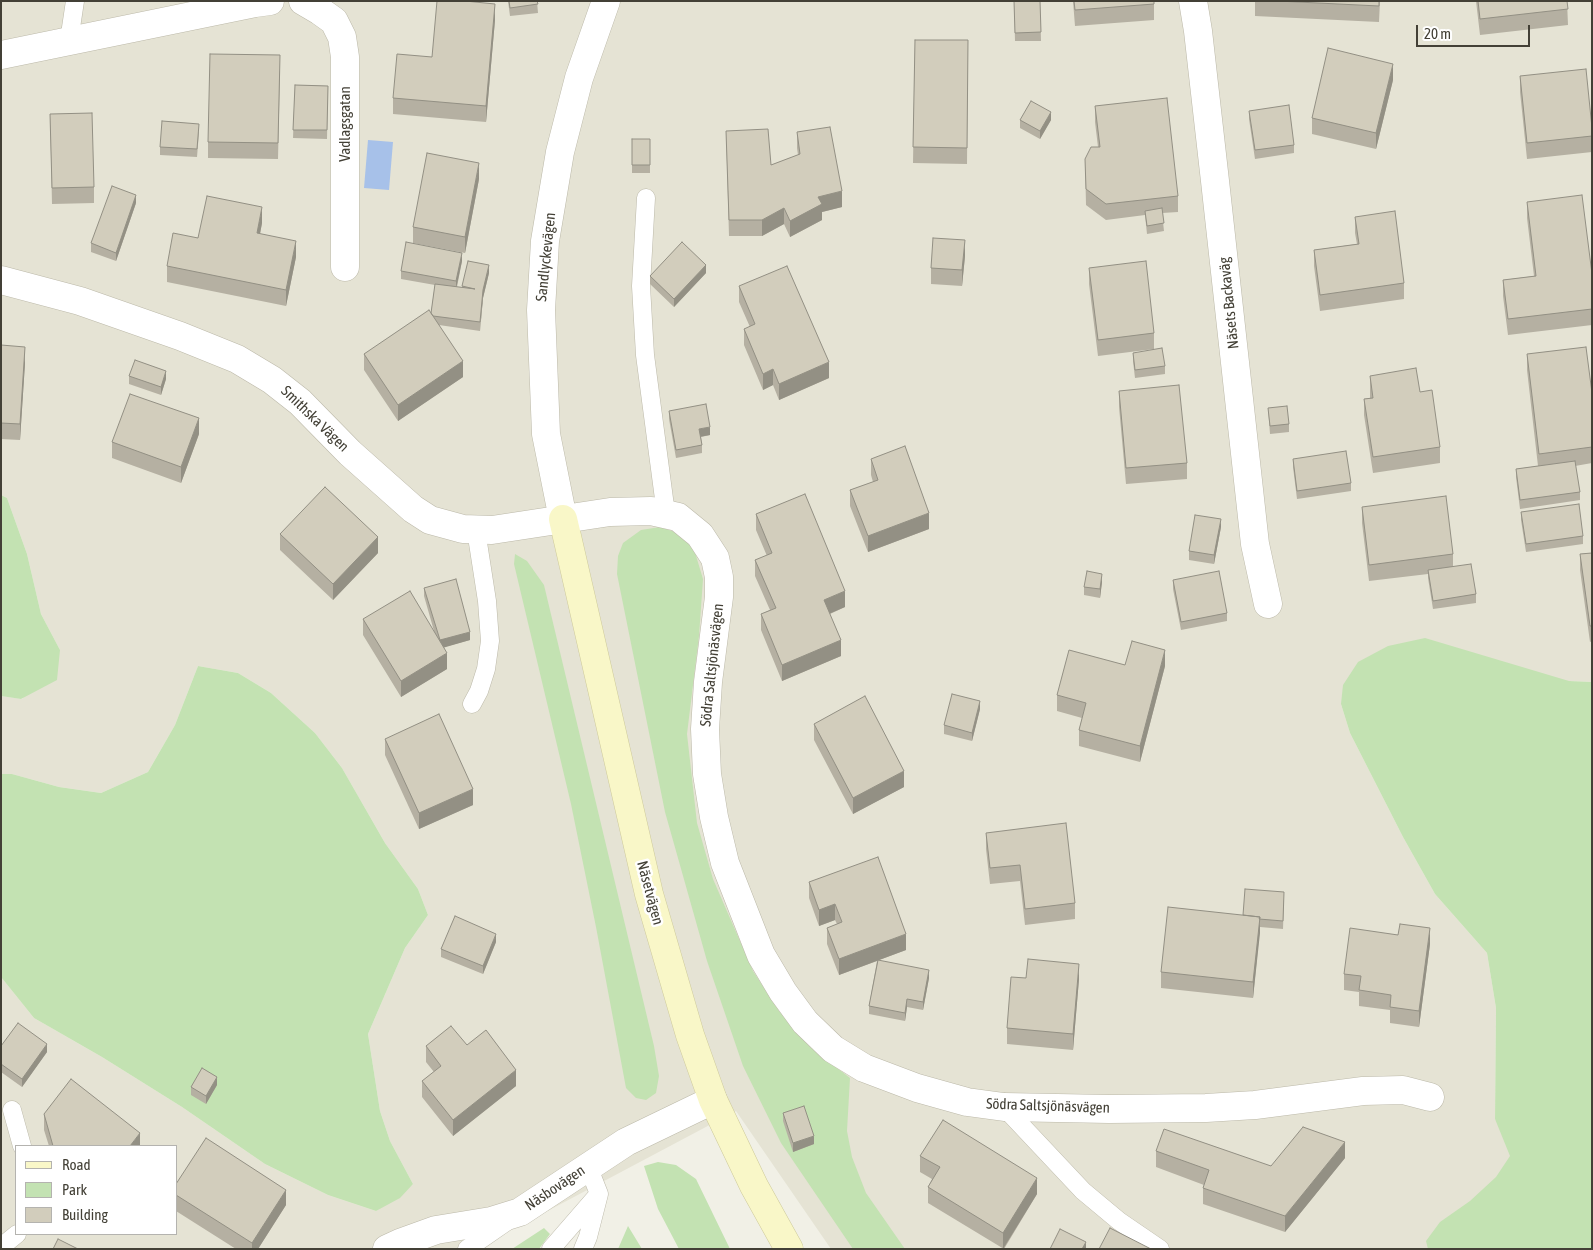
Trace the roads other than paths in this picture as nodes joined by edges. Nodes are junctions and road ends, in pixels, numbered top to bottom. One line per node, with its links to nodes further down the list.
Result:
1 (75, 1): 6 (lane)
2 (270, 1): 6 (street)
3 (302, 1): 9 (street, Vadlagsgatan)
4 (606, 1): 12 (street, Sandlyckevägen)
5 (1193, 1): 14 (street, Näsets Backaväg)
6 (69, 41): 7 (street)
7 (1, 55)
8 (646, 198): 11 (lane)
9 (345, 267)
10 (1, 280): 13 (street, Smithska Vägen)
11 (666, 514): 12 (street, Södra Saltsjönäsvägen); 18 (street, Södra Saltsjönäsvägen)
12 (564, 519): 13 (street, Smithska Vägen); 17 (street, Näsetvägen)
13 (476, 530): 15 (lane)
14 (1268, 604)
15 (472, 704)
16 (1430, 1097): 18 (street, Södra Saltsjönäsvägen)
17 (713, 1100): 21 (street, Näsbovägen); 30 (street, Näsetvägen)
18 (1004, 1107): 31 (lane)
19 (12, 1110): 20 (lane)
20 (22, 1145)
21 (588, 1166): 22 (lane); 23 (street, Näsbovägen)
22 (600, 1194): 28 (lane); 29 (lane)
23 (520, 1212): 26 (street, Näsbovägen); 27 (lane)
24 (16, 1235): 25 (lane)
25 (1, 1247)
26 (387, 1249)
27 (467, 1249)
28 (551, 1249)
29 (583, 1249)
30 (789, 1249)
31 (1160, 1249)

